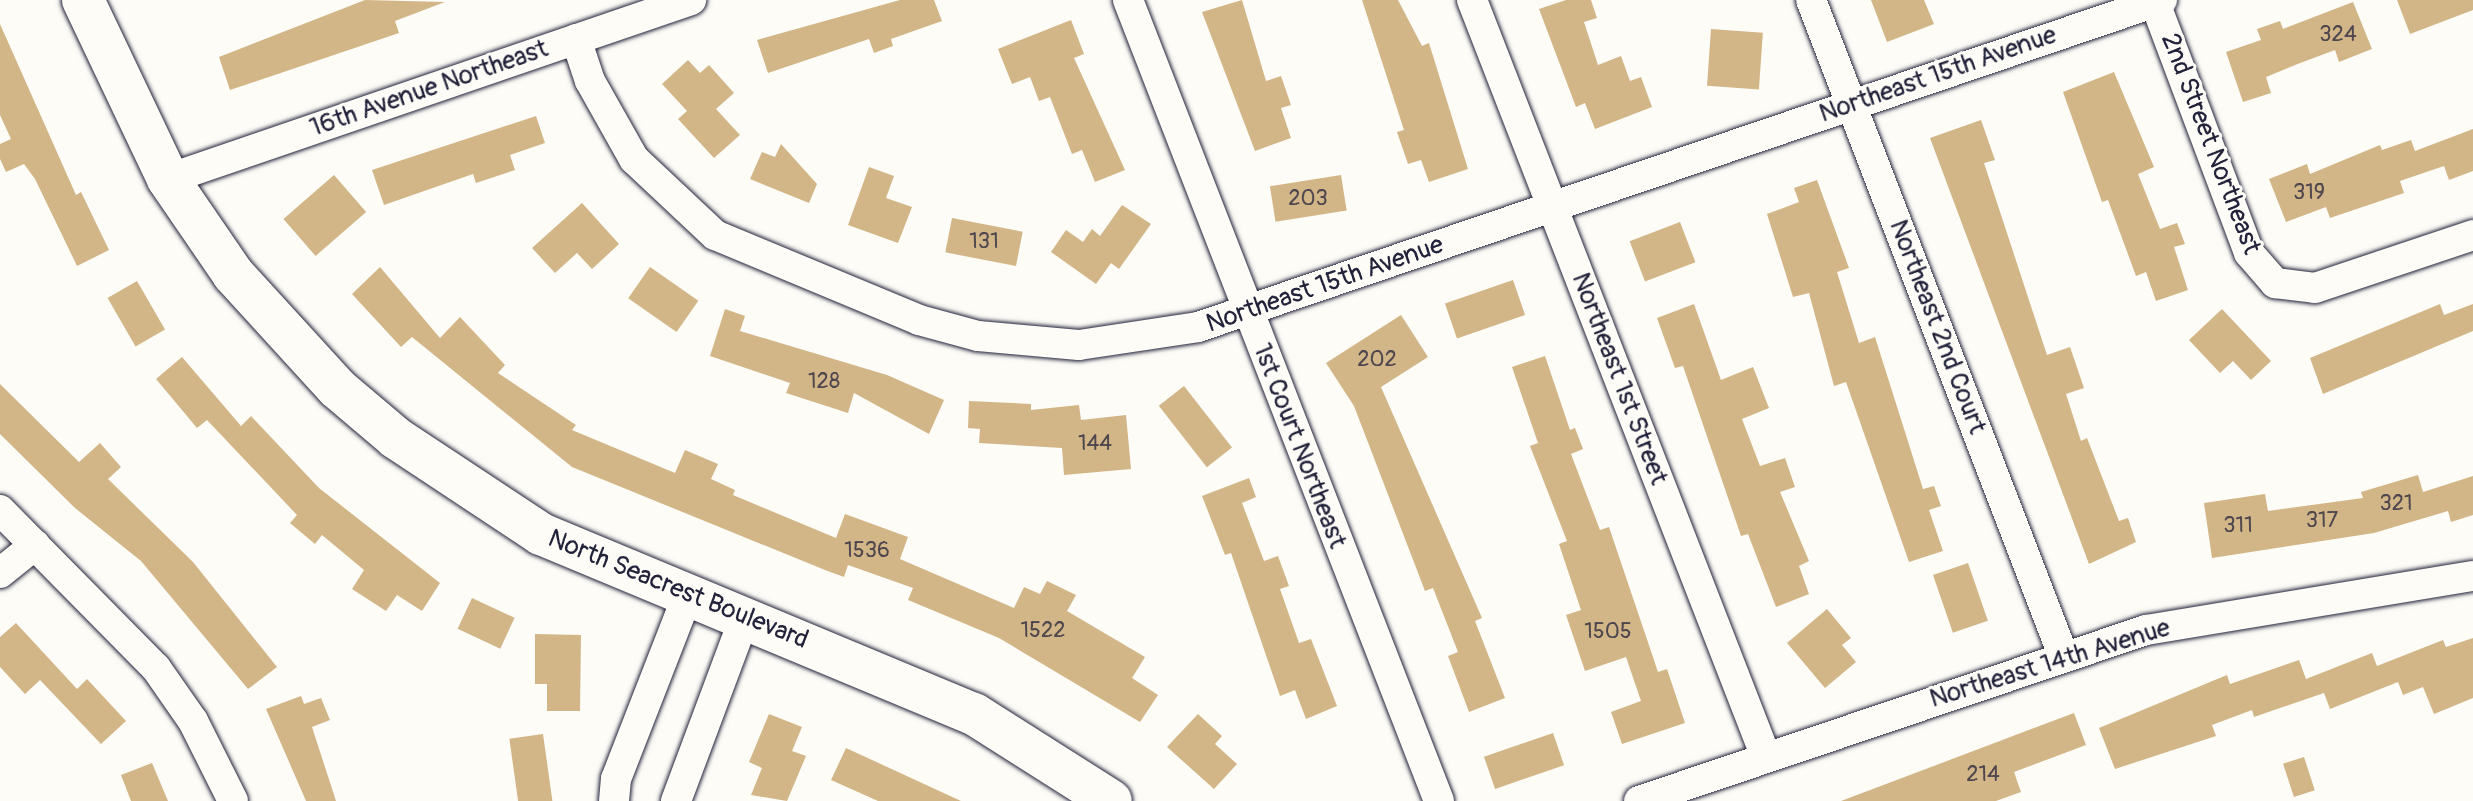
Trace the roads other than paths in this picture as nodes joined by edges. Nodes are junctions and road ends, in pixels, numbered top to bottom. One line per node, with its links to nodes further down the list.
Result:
1 (83, 0): 9 (street, North Seacrest Boulevard)
2 (691, 0): 7 (street, 16th Avenue Northeast)
3 (1128, 0): 12 (street, 1st Court Northeast)
4 (1472, 0): 10 (street, Northeast 1st Street)
5 (1811, 0): 8 (street, Northeast 2nd Court)
6 (2157, 1): 8 (street, Northeast 15th Avenue); 11 (street, 2nd Street Northeast)
7 (576, 39): 9 (street, 16th Avenue Northeast); 12 (street, Northeast 15th Avenue)
8 (1851, 105): 10 (street, Northeast 15th Avenue); 19 (street, Northeast 2nd Court)
9 (168, 179): 17 (street, North Seacrest Boulevard)
10 (1552, 209): 12 (street, Northeast 15th Avenue); 20 (street, Northeast 1st Street)
11 (2473, 235)
12 (1248, 311): 25 (street, 1st Court Northeast)
13 (0, 510): 14 (street)
14 (35, 545): 15 (street); 21 (street)
15 (0, 573)
16 (2473, 576): 19 (street, Northeast 14th Avenue)
17 (687, 597): 18 (street, North Seacrest Boulevard); 22 (street)
18 (744, 619): 23 (street); 24 (street, North Seacrest Boulevard)
19 (2063, 655): 20 (street, Northeast 14th Avenue)
20 (1766, 757): 26 (street, Northeast 14th Avenue)
21 (233, 801)
22 (614, 801)
23 (676, 801)
24 (1111, 801)
25 (1439, 801)
26 (1639, 801)

